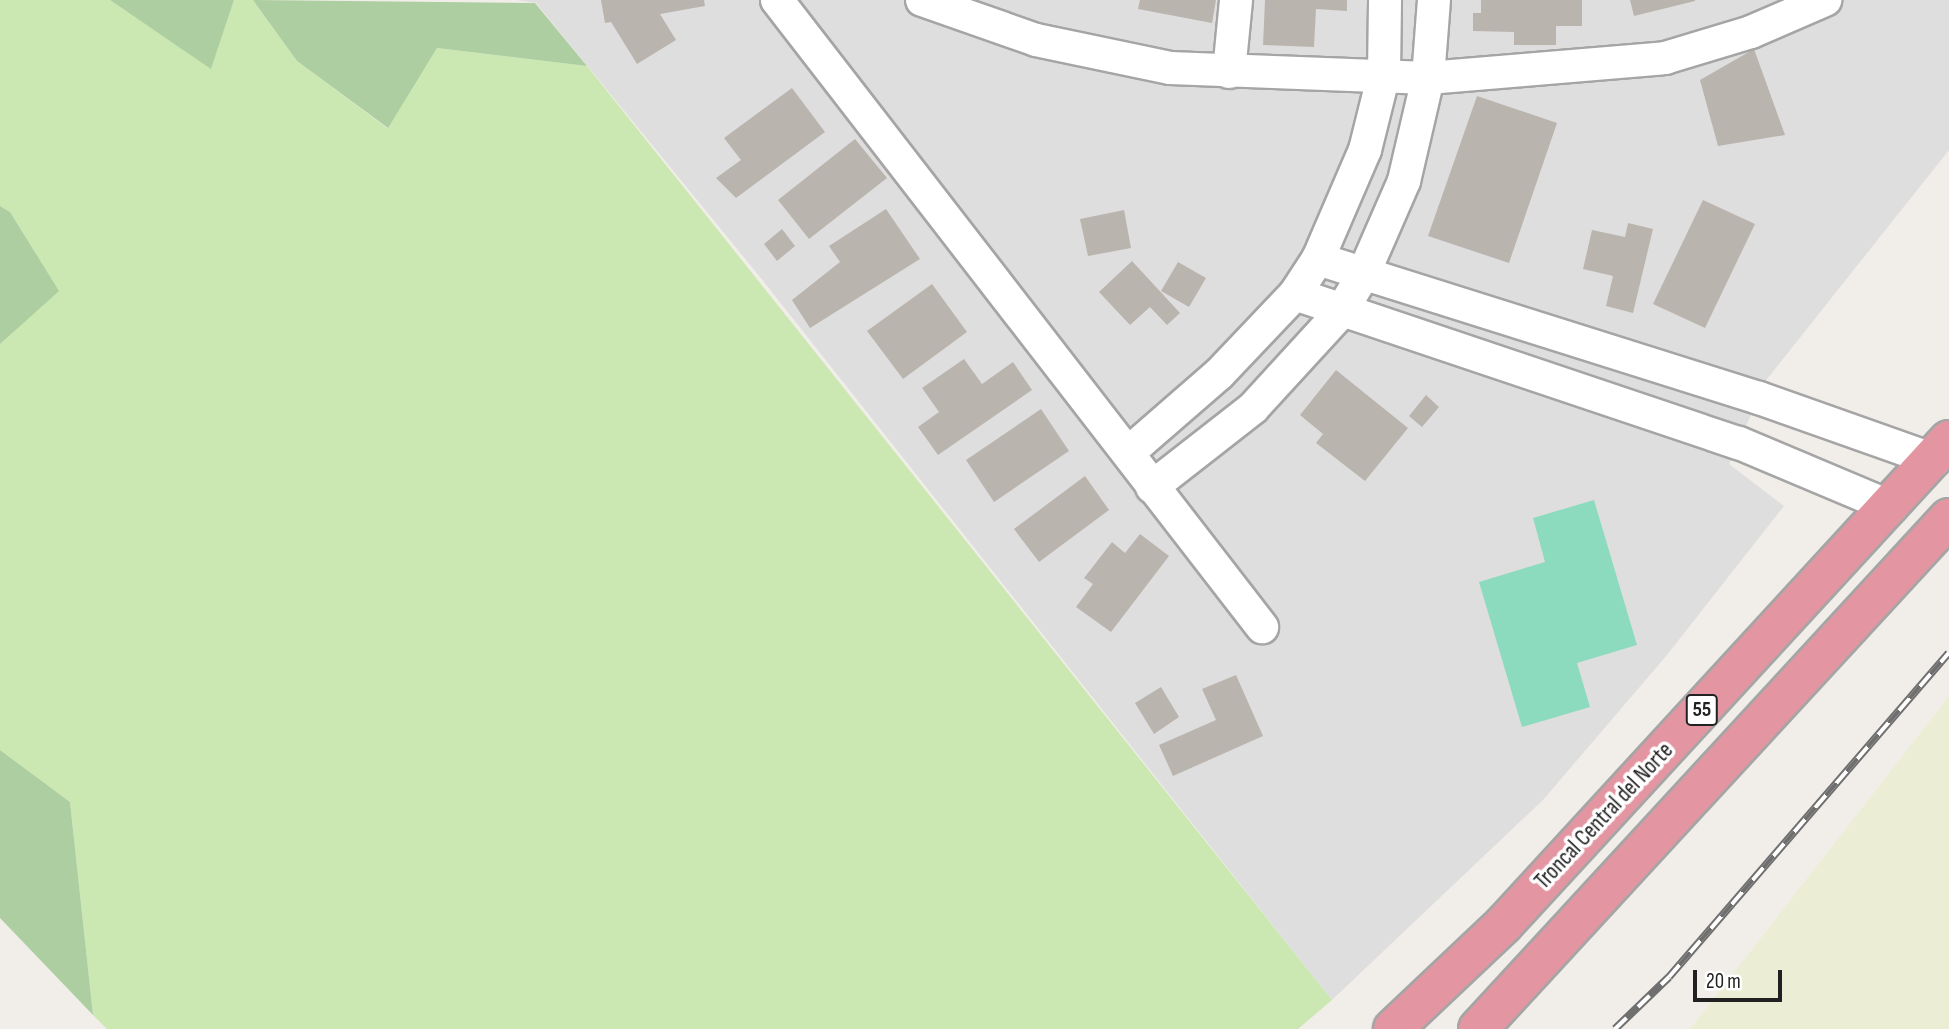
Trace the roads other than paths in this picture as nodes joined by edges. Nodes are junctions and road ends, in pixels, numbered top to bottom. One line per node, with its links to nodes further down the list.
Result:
1 (777, 0): 17 (street)
2 (922, 0): 7 (street)
3 (1236, 0): 7 (street)
4 (1385, 0): 8 (street)
5 (1434, 0): 9 (street)
6 (1825, 0): 9 (street)
7 (1229, 72): 8 (street)
8 (1384, 74): 9 (street); 10 (street)
9 (1428, 78): 11 (street)
10 (1318, 259): 11 (street); 12 (street)
11 (1363, 275): 13 (street); 14 (street)
12 (1295, 294): 13 (street); 17 (street)
13 (1341, 312): 15 (street); 18 (street)
14 (1620, 355): 15 (street); 16 (street)
15 (1605, 398): 19 (street)
16 (1941, 450): 19 (highway, Troncal Central del Norte / 55)
17 (1128, 453): 18 (street)
18 (1152, 487): 21 (street)
19 (1891, 507): 22 (highway, Troncal Central del Norte / 55)
20 (1949, 518): 23 (highway, 55)
21 (1262, 627)
22 (1393, 1029)
23 (1478, 1029)

